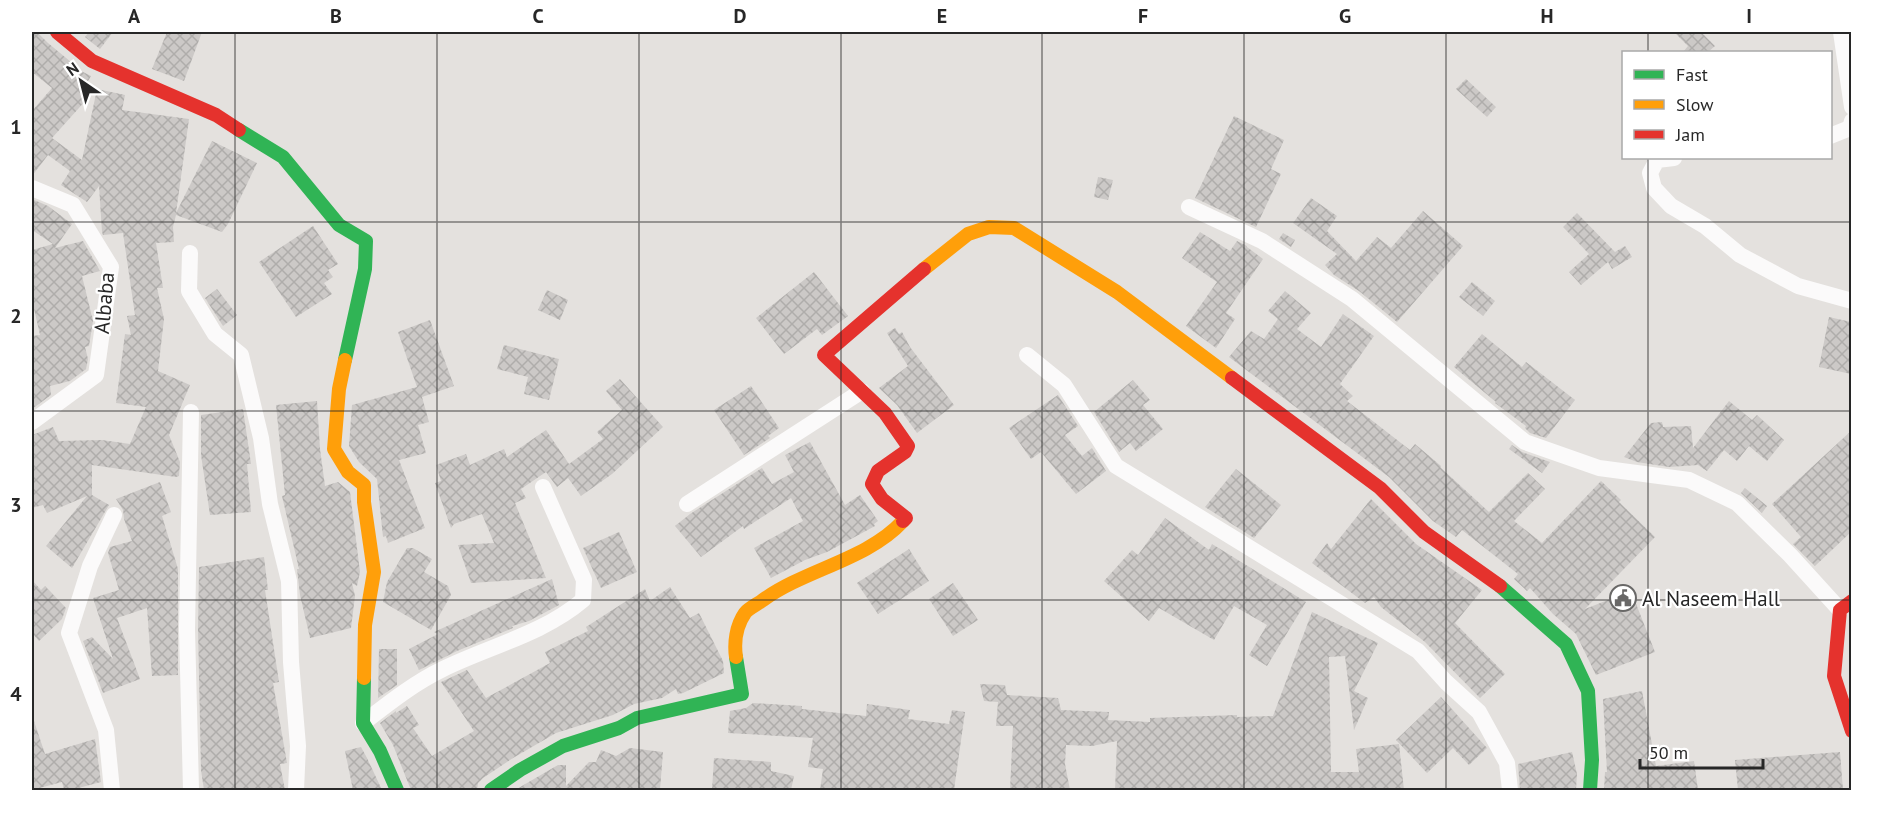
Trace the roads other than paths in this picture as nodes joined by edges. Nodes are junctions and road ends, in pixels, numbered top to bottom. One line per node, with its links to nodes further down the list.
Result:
1 (57, 32): 19 (street)
2 (1841, 32): 3 (street)
3 (1851, 107)
4 (1851, 121): 5 (street)
5 (1832, 135)
6 (1666, 159): 10 (street)
7 (32, 189): 14 (street, Albaba)
8 (1189, 207): 18 (street)
9 (190, 253): 23 (street)
10 (1851, 301)
11 (1027, 355): 26 (street)
12 (862, 391): 16 (street); 25 (street); 27 (street)
13 (191, 412): 22 (street)
14 (32, 422)
15 (543, 488): 19 (street)
16 (687, 504)
17 (114, 515): 21 (street)
18 (1846, 605): 20 (street)
19 (363, 723): 24 (street)
20 (1851, 731)
21 (112, 790)
22 (191, 790)
23 (296, 790)
24 (397, 790)
25 (491, 790)
26 (1510, 790)
27 (1590, 790)

